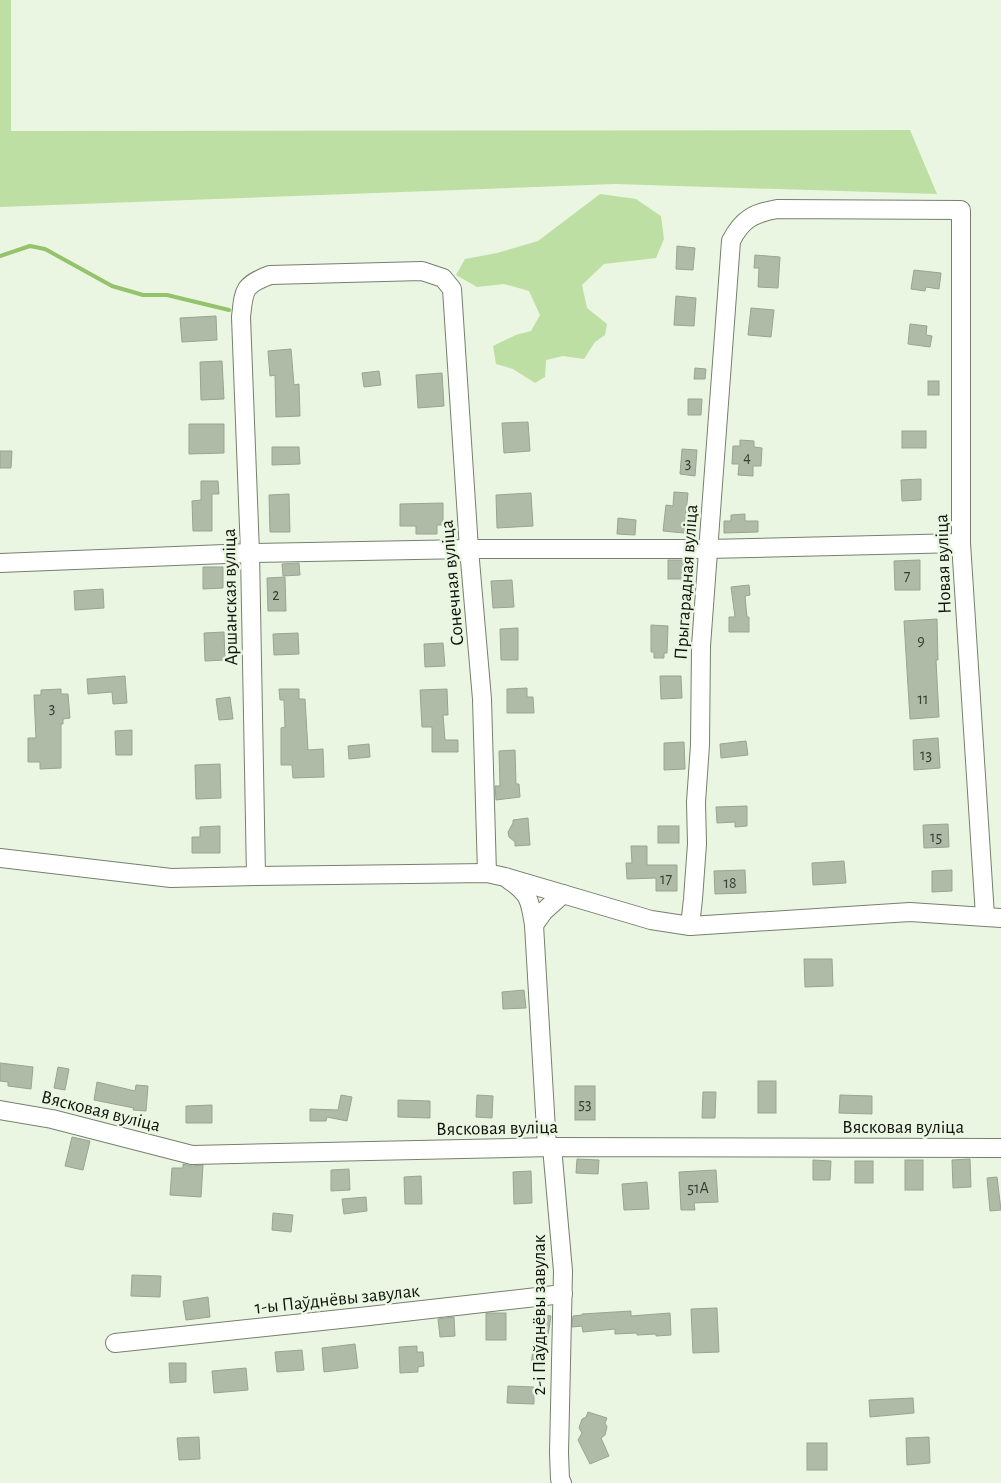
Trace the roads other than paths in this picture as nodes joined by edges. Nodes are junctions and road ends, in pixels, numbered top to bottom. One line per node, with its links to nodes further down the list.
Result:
1 (731, 241): 3 (street, Новая вуліца); 5 (street, Прыгарадная вуліца)
2 (452, 289): 4 (street, Сонечная вуліца); 6 (street, Аршанская вуліца)
3 (961, 542): 5 (street); 13 (street, Новая вуліца)
4 (469, 549): 5 (street); 6 (street); 9 (street, Сонечная вуліца)
5 (708, 549): 15 (street, Прыгарадная вуліца)
6 (250, 553): 7 (street); 10 (street, Аршанская вуліца)
7 (0, 563)
8 (0, 858): 10 (street)
9 (487, 873): 10 (street); 11 (street)
10 (256, 876)
11 (505, 877): 12 (street); 14 (street, 2-і Паўднёвы завулак)
12 (563, 894): 14 (street); 15 (street)
13 (993, 917): 15 (street)
14 (534, 925): 17 (street, 2-і Паўднёвы завулак)
15 (690, 926)
16 (0, 1110): 17 (street, Вясковая вуліца)
17 (550, 1147): 18 (street, Вясковая вуліца); 19 (street, 2-і Паўднёвы завулак)
18 (1001, 1148)
19 (563, 1294): 20 (street, 1-ы Паўднёвы завулак); 21 (street, 2-і Паўднёвы завулак)
20 (115, 1343)
21 (562, 1483)

